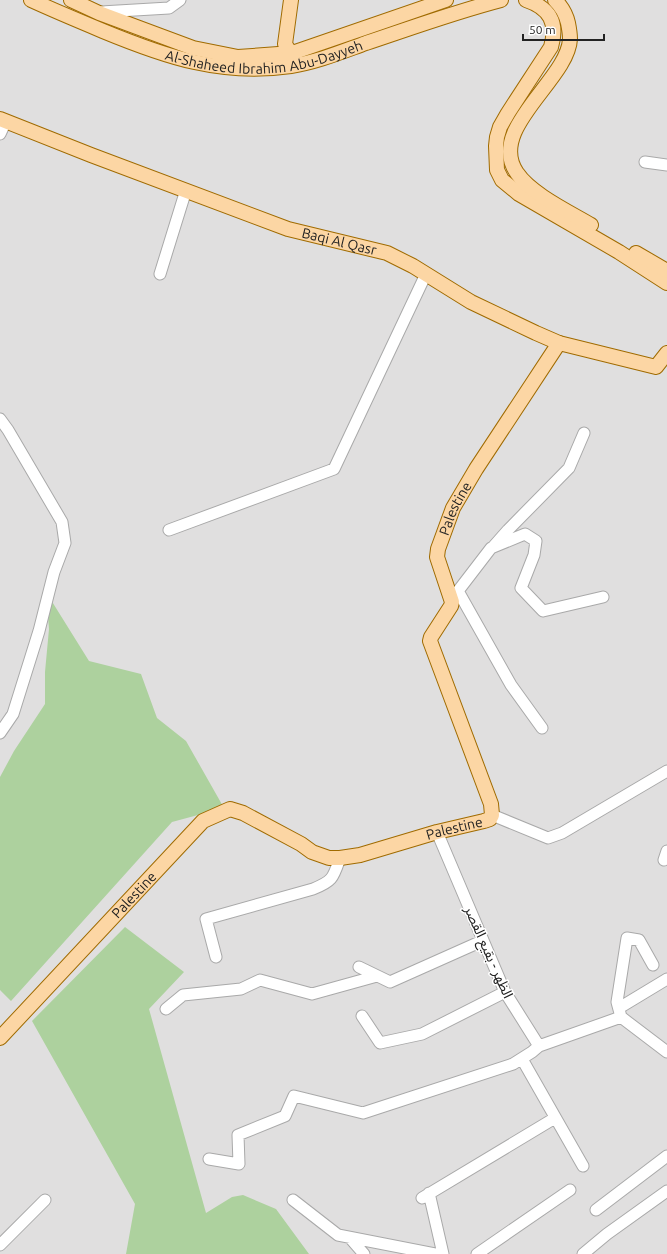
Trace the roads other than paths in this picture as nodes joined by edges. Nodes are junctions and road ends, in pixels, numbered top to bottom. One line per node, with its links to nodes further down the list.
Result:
1 (31, 0): 6 (main road, Al-Shaheed Ibrahim Abu-Dayyeh)
2 (71, 0): 9 (main road, Al-Shaheed Ibrahim Abu-Dayyeh)
3 (180, 0): 9 (street)
4 (291, 0): 10 (main road)
5 (446, 0): 10 (main road, Al-Shaheed Ibrahim Abu-Dayyeh)
6 (501, 0)
7 (526, 0): 18 (main road)
8 (555, 0): 15 (main road)
9 (99, 13): 10 (main road, Al-Shaheed Ibrahim Abu-Dayyeh)
10 (292, 52)
11 (2, 124): 14 (main road, Baqi Al Qasr)
12 (645, 162): 13 (street)
13 (667, 165)
14 (186, 190): 16 (street); 17 (main road, Baqi Al Qasr)
15 (667, 271)
16 (160, 274)
17 (426, 274): 19 (main road, Baqi Al Qasr); 23 (street)
18 (667, 283)
19 (559, 343): 20 (main road, Baqi Al Qasr); 25 (main road, Palestine)
20 (667, 353)
21 (0, 419): 28 (street)
22 (584, 433): 24 (street)
23 (169, 530)
24 (491, 548): 25 (street); 26 (street)
25 (455, 595): 27 (street); 30 (main road, Palestine)
26 (603, 597)
27 (542, 728)
28 (0, 733)
29 (667, 771): 30 (street)
30 (492, 815): 31 (main road, Palestine)
31 (437, 832): 32 (main road, Palestine); 33 (street, الظهر - بقيع القصر)
32 (340, 858): 34 (street); 43 (main road, Palestine)
33 (482, 941): 37 (street); 39 (street, الظهر - بقيع القصر)
34 (216, 957)
35 (653, 965): 41 (street)
36 (359, 967): 37 (street)
37 (378, 976): 40 (street)
38 (667, 979): 41 (street)
39 (505, 992): 42 (street); 44 (street, الظهر - بقيع القصر)
40 (166, 1009)
41 (620, 1013): 44 (street); 45 (street)
42 (362, 1016)
43 (0, 1038)
44 (539, 1046): 46 (street)
45 (667, 1052)
46 (522, 1059): 47 (street); 49 (street)
47 (555, 1118): 50 (street); 60 (street)
48 (667, 1156): 55 (street)
49 (209, 1159)
50 (583, 1166)
51 (570, 1190): 61 (street)
52 (667, 1191): 62 (street)
53 (45, 1200): 57 (street)
54 (293, 1200): 56 (street)
55 (596, 1210)
56 (350, 1238): 58 (street); 59 (street)
57 (0, 1245)
58 (364, 1254)
59 (435, 1254)
60 (443, 1254)
61 (477, 1254)
62 (583, 1254)

